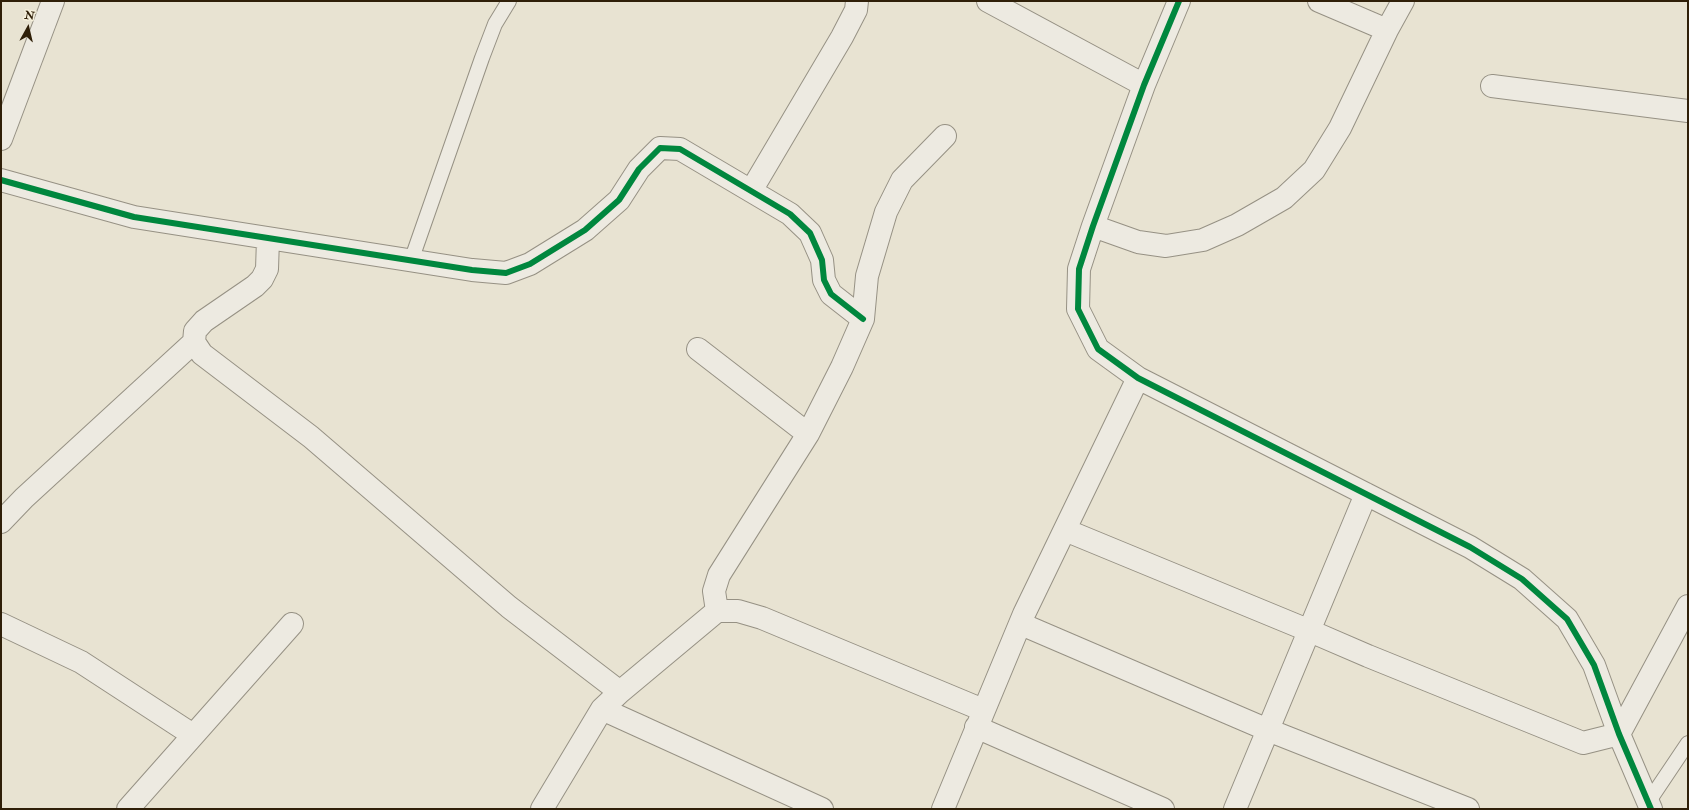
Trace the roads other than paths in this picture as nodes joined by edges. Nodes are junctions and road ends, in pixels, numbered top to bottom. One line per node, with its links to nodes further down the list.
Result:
1 (53, 1): 13 (street)
2 (509, 1): 18 (lane)
3 (857, 1): 15 (street)
4 (988, 1): 9 (street)
5 (1179, 1): 9 (street)
6 (1319, 1): 8 (street)
7 (1403, 1): 8 (street)
8 (1387, 30): 16 (street)
9 (1144, 85): 16 (street)
10 (1492, 86): 11 (street)
11 (1688, 111)
12 (944, 136): 19 (street)
13 (1, 139)
14 (1, 180): 17 (street)
15 (751, 190): 18 (street); 19 (street)
16 (1093, 226): 22 (street)
17 (268, 239): 18 (street); 20 (street)
18 (411, 261)
19 (864, 319): 23 (street)
20 (194, 342): 25 (street); 33 (street)
21 (698, 349): 23 (street)
22 (1138, 378): 24 (street); 26 (street)
23 (808, 434): 28 (street)
24 (1366, 494): 32 (street); 37 (street)
25 (1, 522)
26 (1066, 530): 31 (street); 32 (street)
27 (1688, 606): 37 (street)
28 (717, 611): 33 (street); 35 (street)
29 (1, 624): 38 (street)
30 (292, 624): 38 (street)
31 (1021, 624): 35 (street); 36 (street)
32 (1310, 630): 36 (street); 37 (street)
33 (620, 692): 34 (street)
34 (602, 709): 42 (street); 43 (street)
35 (980, 718): 44 (street); 45 (street)
36 (1268, 730): 46 (street); 47 (street)
37 (1620, 734): 40 (street)
38 (193, 735): 41 (street)
39 (1688, 743): 40 (lane)
40 (1650, 805)
41 (128, 809)
42 (544, 809)
43 (822, 809)
44 (943, 809)
45 (1163, 809)
46 (1235, 809)
47 (1468, 809)

